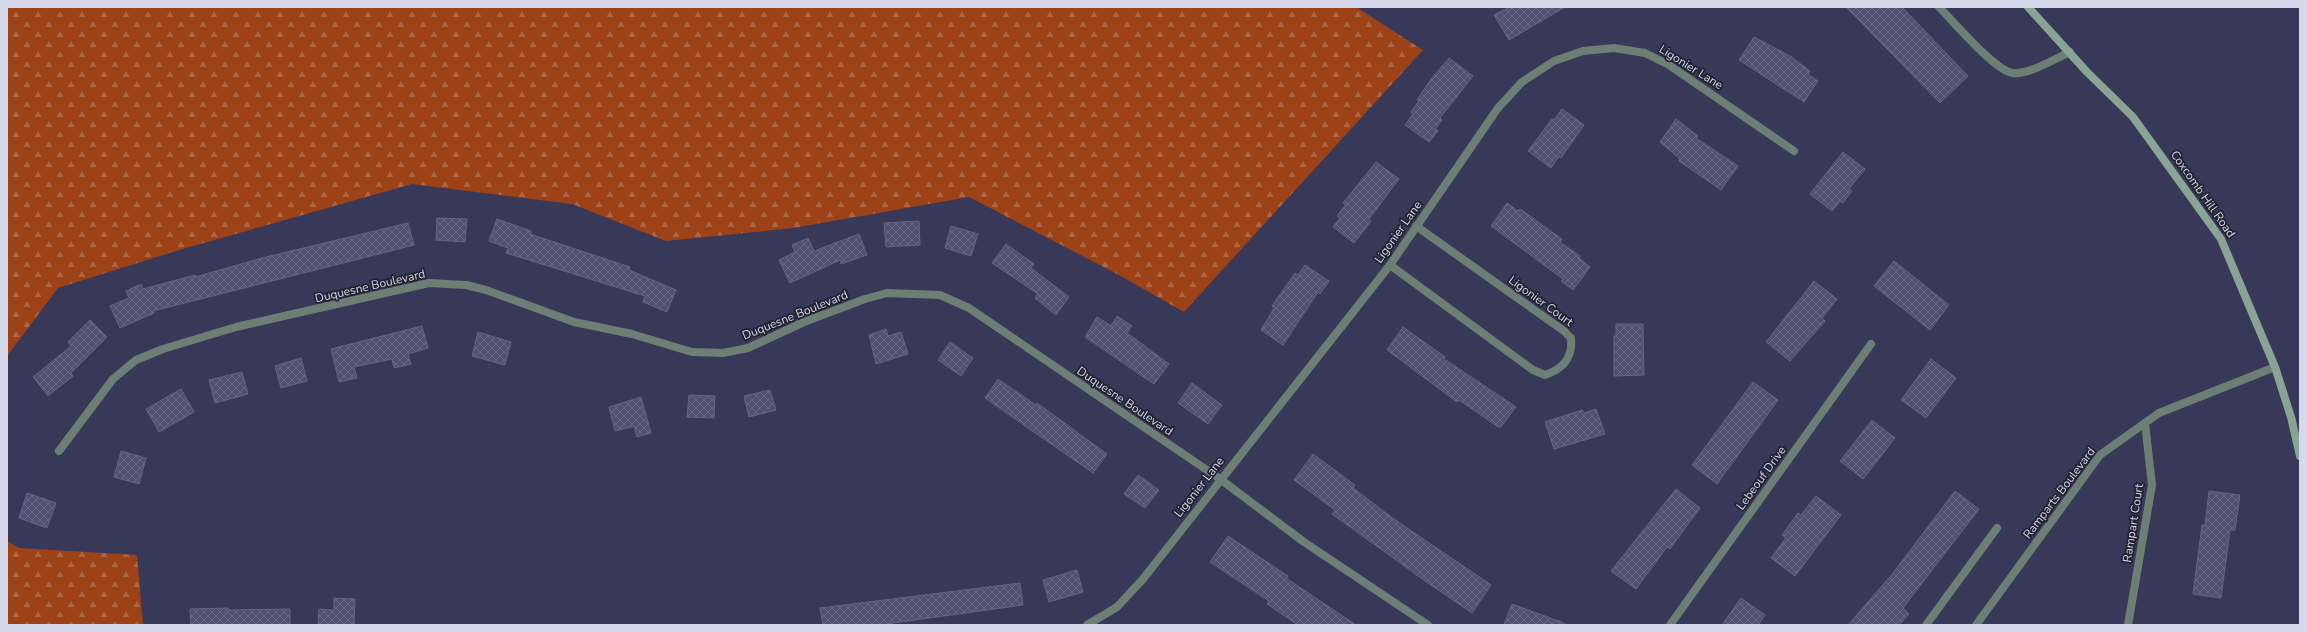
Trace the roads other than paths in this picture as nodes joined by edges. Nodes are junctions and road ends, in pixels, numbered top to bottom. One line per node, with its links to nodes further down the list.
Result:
1 (1939, 7): 3 (street)
2 (2028, 7): 3 (main road, Coxcomb Hill Road)
3 (2070, 52): 8 (main road, Coxcomb Hill Road)
4 (1794, 151): 5 (street, Ligonier Lane)
5 (1416, 226): 6 (street, Ligonier Lane); 6 (street, Ligonier Court)
6 (1390, 265): 12 (street, Ligonier Lane)
7 (1872, 344): 16 (street, Lebeouf Drive)
8 (2275, 367): 9 (street, Ramparts Boulevard); 11 (main road, Coxcomb Hill Road)
9 (2145, 423): 18 (street, Ramparts Boulevard); 19 (street, Rampart Court)
10 (59, 451): 12 (street, Duquesne Boulevard)
11 (2300, 456)
12 (1220, 479): 14 (street, Ligonier Lane); 15 (street, Duquesne Boulevard)
13 (1997, 528): 17 (street)
14 (1087, 625)
15 (1428, 625)
16 (1670, 625)
17 (1926, 625)
18 (1976, 625)
19 (2128, 625)

